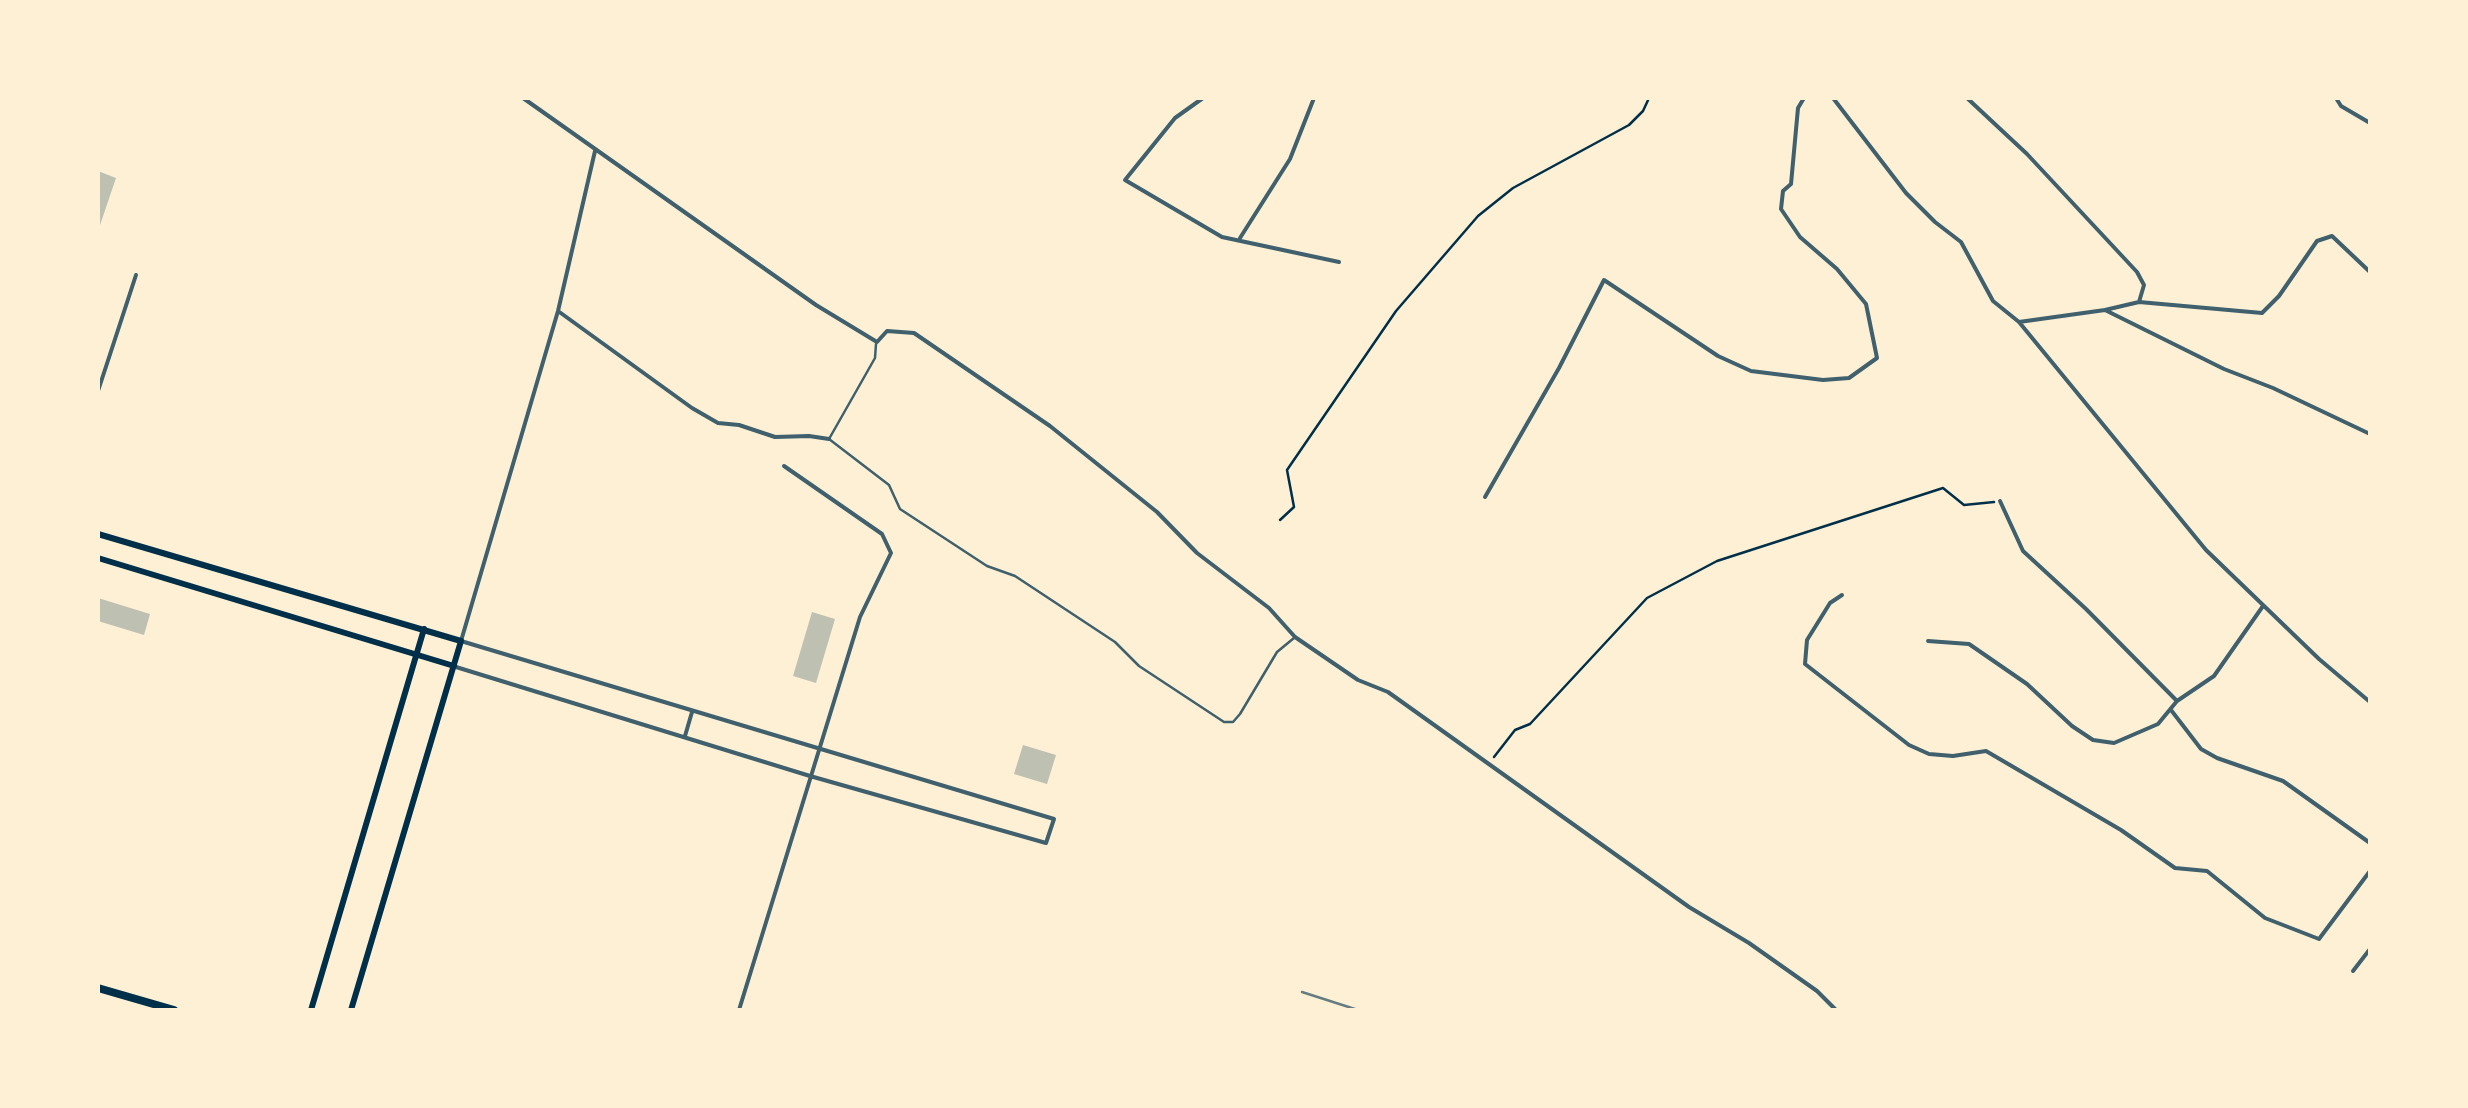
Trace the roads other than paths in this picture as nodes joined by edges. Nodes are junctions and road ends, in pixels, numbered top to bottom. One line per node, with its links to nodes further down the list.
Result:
1 (522, 98): 9 (street)
2 (1203, 98): 10 (street)
3 (1314, 98): 10 (street)
4 (1804, 98): 23 (street)
5 (1834, 98): 17 (street)
6 (1968, 98): 14 (street)
7 (2336, 98): 8 (street)
8 (2370, 123)
9 (594, 151): 16 (street); 18 (street)
10 (1238, 240): 11 (street)
11 (1339, 262)
12 (2370, 272): 14 (street)
13 (136, 275): 19 (street)
14 (2139, 302): 15 (street)
15 (2105, 310): 17 (street); 20 (street)
16 (558, 311): 21 (street); 31 (street)
17 (2020, 322): 28 (street)
18 (876, 342): 21 (lane); 30 (street)
19 (98, 391)
20 (2370, 434)
21 (829, 439): 30 (lane)
22 (784, 466): 40 (street)
23 (1485, 497)
24 (2000, 501): 35 (street)
25 (98, 534): 29 (main road)
26 (98, 558): 33 (main road)
27 (1842, 595): 43 (street)
28 (2263, 606): 35 (street); 36 (street)
29 (424, 629): 31 (main road); 33 (main road)
30 (1295, 637): 51 (street)
31 (461, 640): 34 (main road); 37 (street)
32 (1928, 641): 38 (street)
33 (415, 654): 34 (main road); 48 (main road)
34 (454, 666): 39 (street); 49 (main road)
35 (2177, 701): 38 (street)
36 (2370, 702)
37 (692, 710): 39 (street); 40 (street)
38 (2170, 710): 42 (street)
39 (685, 736): 41 (street)
40 (820, 750): 41 (street); 41 (street)
41 (810, 776): 50 (street)
42 (2370, 843)
43 (2370, 871)
44 (2370, 949): 45 (street)
45 (2353, 971)
46 (98, 988): 47 (highway)
47 (174, 1010)
48 (311, 1010)
49 (352, 1010)
50 (739, 1010)
51 (1836, 1010)

